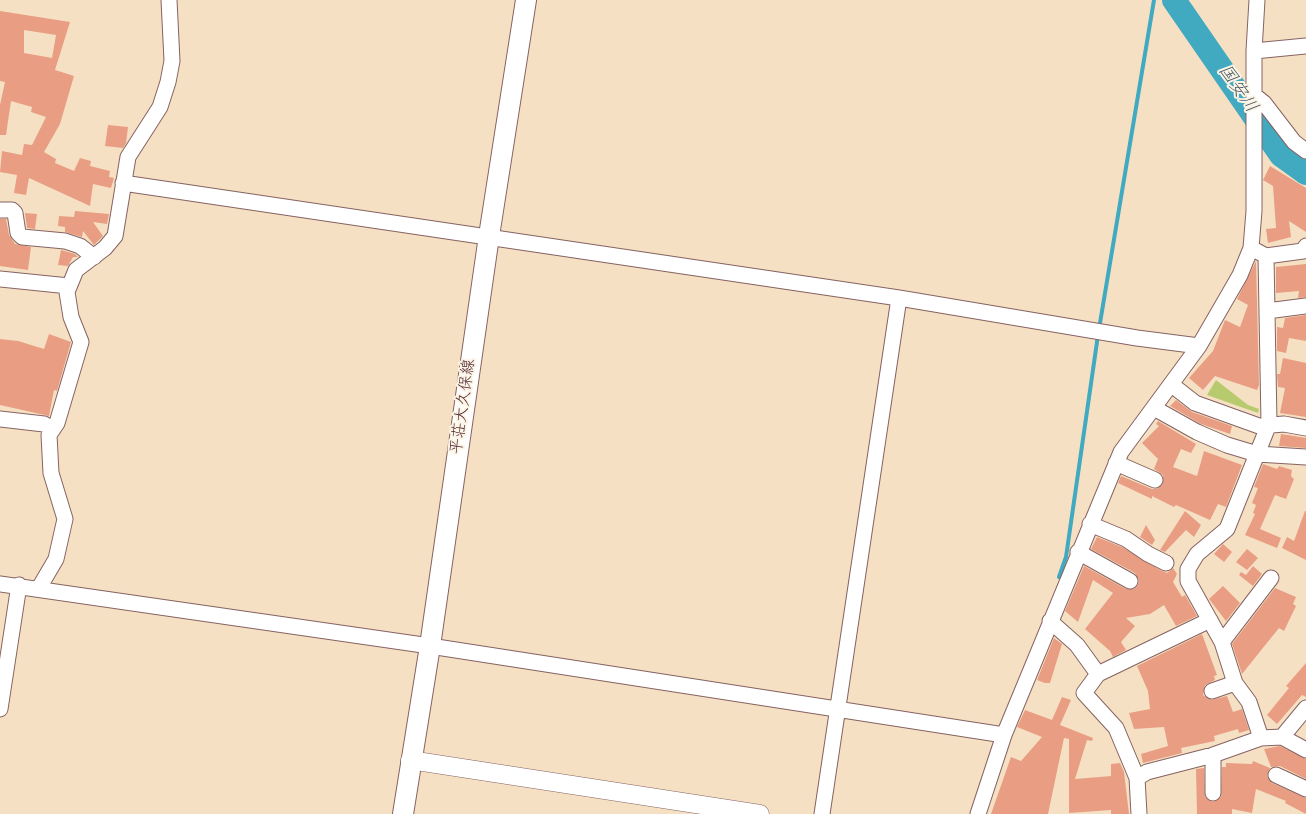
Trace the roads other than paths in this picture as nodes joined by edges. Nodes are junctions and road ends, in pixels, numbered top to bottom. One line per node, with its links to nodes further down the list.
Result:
1 (169, 0): 8 (street)
2 (526, 0): 10 (main road, 平荘大久保線)
3 (1257, 0): 5 (street)
4 (1306, 46): 5 (street)
5 (1254, 51): 6 (street)
6 (1254, 95): 7 (street); 12 (street)
7 (1306, 151)
8 (122, 183): 10 (street); 14 (street)
9 (0, 210): 14 (street)
10 (489, 236): 17 (street); 42 (main road, 平荘大久保線)
11 (1306, 246): 13 (street)
12 (1251, 248): 13 (street); 20 (street)
13 (1266, 256): 19 (street)
14 (94, 257): 16 (street)
15 (0, 279): 16 (street)
16 (69, 286): 25 (street)
17 (899, 298): 20 (street); 48 (street)
18 (1306, 306): 19 (street)
19 (1267, 311): 24 (street)
20 (1199, 346): 21 (street)
21 (1172, 385): 22 (street); 24 (street)
22 (1154, 408): 27 (street); 29 (street)
23 (0, 419): 25 (street)
24 (1269, 424): 26 (street); 27 (street)
25 (53, 428): 38 (street)
26 (1306, 428)
27 (1257, 454): 28 (street); 39 (street)
28 (1306, 457)
29 (1116, 463): 30 (street); 31 (street)
30 (1155, 480)
31 (1090, 524): 32 (street); 33 (street)
32 (1078, 552): 35 (street); 40 (street)
33 (1166, 562)
34 (1271, 578): 41 (street)
35 (1130, 581)
36 (0, 584): 37 (street)
37 (19, 585): 38 (street); 47 (street)
38 (39, 588): 42 (street)
39 (1210, 620): 41 (street); 43 (street)
40 (1050, 621): 43 (street); 49 (street)
41 (1222, 642): 44 (street)
42 (430, 646): 48 (street); 54 (main road, 平荘大久保線)
43 (1098, 674): 56 (street)
44 (1235, 683): 45 (street); 51 (street)
45 (1212, 691)
46 (1306, 708): 50 (street)
47 (0, 709)
48 (836, 709): 49 (street); 61 (street)
49 (1004, 735): 62 (street)
50 (1282, 737): 51 (street); 52 (street)
51 (1261, 738): 53 (street)
52 (1306, 750)
53 (1213, 755): 56 (street); 58 (street)
54 (410, 760): 59 (main road, 平荘大久保線); 60 (street)
55 (1276, 775): 57 (street)
56 (1137, 778): 63 (street)
57 (1306, 789)
58 (1213, 793)
59 (403, 814)
60 (760, 814)
61 (822, 814)
62 (978, 814)
63 (1139, 814)

